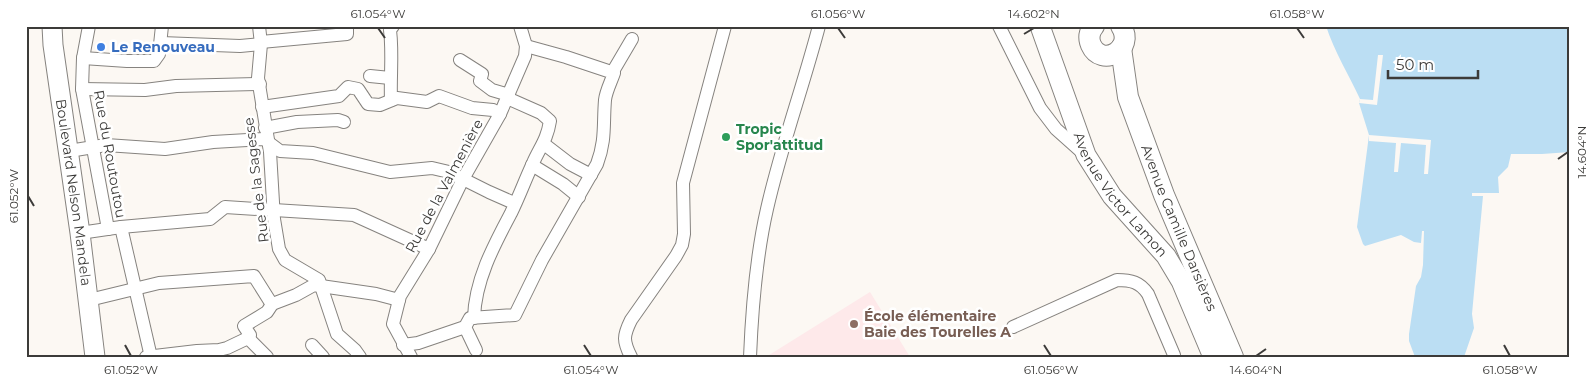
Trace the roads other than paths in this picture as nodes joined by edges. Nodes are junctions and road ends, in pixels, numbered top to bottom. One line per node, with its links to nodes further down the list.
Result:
1 (52, 26): 36 (street, Boulevard Nelson Mandela)
2 (90, 26): 19 (street, Rue du Routoutou)
3 (162, 26): 15 (street)
4 (259, 26): 16 (street, Rue de la Sagesse)
5 (347, 26): 16 (street)
6 (393, 26): 23 (street)
7 (520, 26): 17 (street)
8 (725, 26): 65 (street)
9 (819, 26): 66 (street)
10 (999, 26): 37 (street)
11 (1040, 26): 37 (street, Avenue Victor Lamon)
12 (1120, 26): 18 (main road, Avenue Camille Darsières)
13 (1091, 34): 18 (main road); 27 (main road, Avenue Camille Darsières)
14 (632, 39): 21 (street)
15 (160, 43): 16 (street); 19 (street)
16 (261, 43): 24 (street, Rue de la Sagesse)
17 (526, 46): 21 (street); 26 (street, Rue de la Valmenière)
18 (1121, 48): 27 (main road, Avenue Camille Darsières)
19 (83, 58): 25 (street, Rue du Routoutou)
20 (460, 60): 26 (street)
21 (612, 72): 39 (street)
22 (370, 76): 23 (street)
23 (390, 78): 28 (street)
24 (260, 84): 25 (street); 29 (street, Rue de la Sagesse)
25 (82, 89): 35 (street, Rue du Routoutou)
26 (508, 96): 30 (street, Rue de la Valmenière); 34 (street)
27 (1128, 97): 68 (main road, Avenue Camille Darsières)
28 (391, 100): 29 (street); 30 (street)
29 (262, 107): 32 (street, Rue de la Sagesse)
30 (500, 114): 40 (street, Rue de la Valmenière)
31 (344, 122): 32 (street)
32 (265, 128): 33 (street, Rue de la Sagesse)
33 (268, 143): 35 (street); 40 (street); 43 (street, Rue de la Sagesse)
34 (544, 144): 38 (street); 39 (street)
35 (94, 147): 36 (street); 44 (street, Rue du Routoutou)
36 (69, 151): 45 (street, Boulevard Nelson Mandela)
37 (1086, 155): 67 (street, Avenue Victor Lamon)
38 (532, 165): 41 (street); 42 (street)
39 (591, 175): 41 (street)
40 (462, 179): 42 (street); 46 (street, Rue de la Valmenière)
41 (578, 197): 52 (street)
42 (514, 203): 52 (street)
43 (274, 210): 44 (street); 46 (street); 47 (street, Rue de la Sagesse)
44 (114, 228): 45 (street); 48 (street, Rue du Routoutou)
45 (80, 233): 49 (street, Boulevard Nelson Mandela)
46 (428, 249): 50 (street, Rue de la Valmenière)
47 (321, 286): 50 (street); 51 (street); 63 (street)
48 (136, 288): 49 (street); 51 (street); 59 (street, Rue du Routoutou)
49 (89, 300): 60 (street, Boulevard Nelson Mandela)
50 (399, 300): 56 (street, Rue de la Valmenière)
51 (273, 303): 54 (street)
52 (470, 322): 56 (street); 57 (street)
53 (1013, 327): 58 (street)
54 (249, 339): 59 (street); 61 (street)
55 (312, 345): 62 (street)
56 (403, 345): 64 (street, Rue de la Valmenière)
57 (476, 350)
58 (1174, 355)
59 (149, 356)
60 (96, 357)
61 (267, 357)
62 (323, 357)
63 (360, 357)
64 (411, 357)
65 (631, 357)
66 (750, 357)
67 (1213, 357)
68 (1233, 357)

